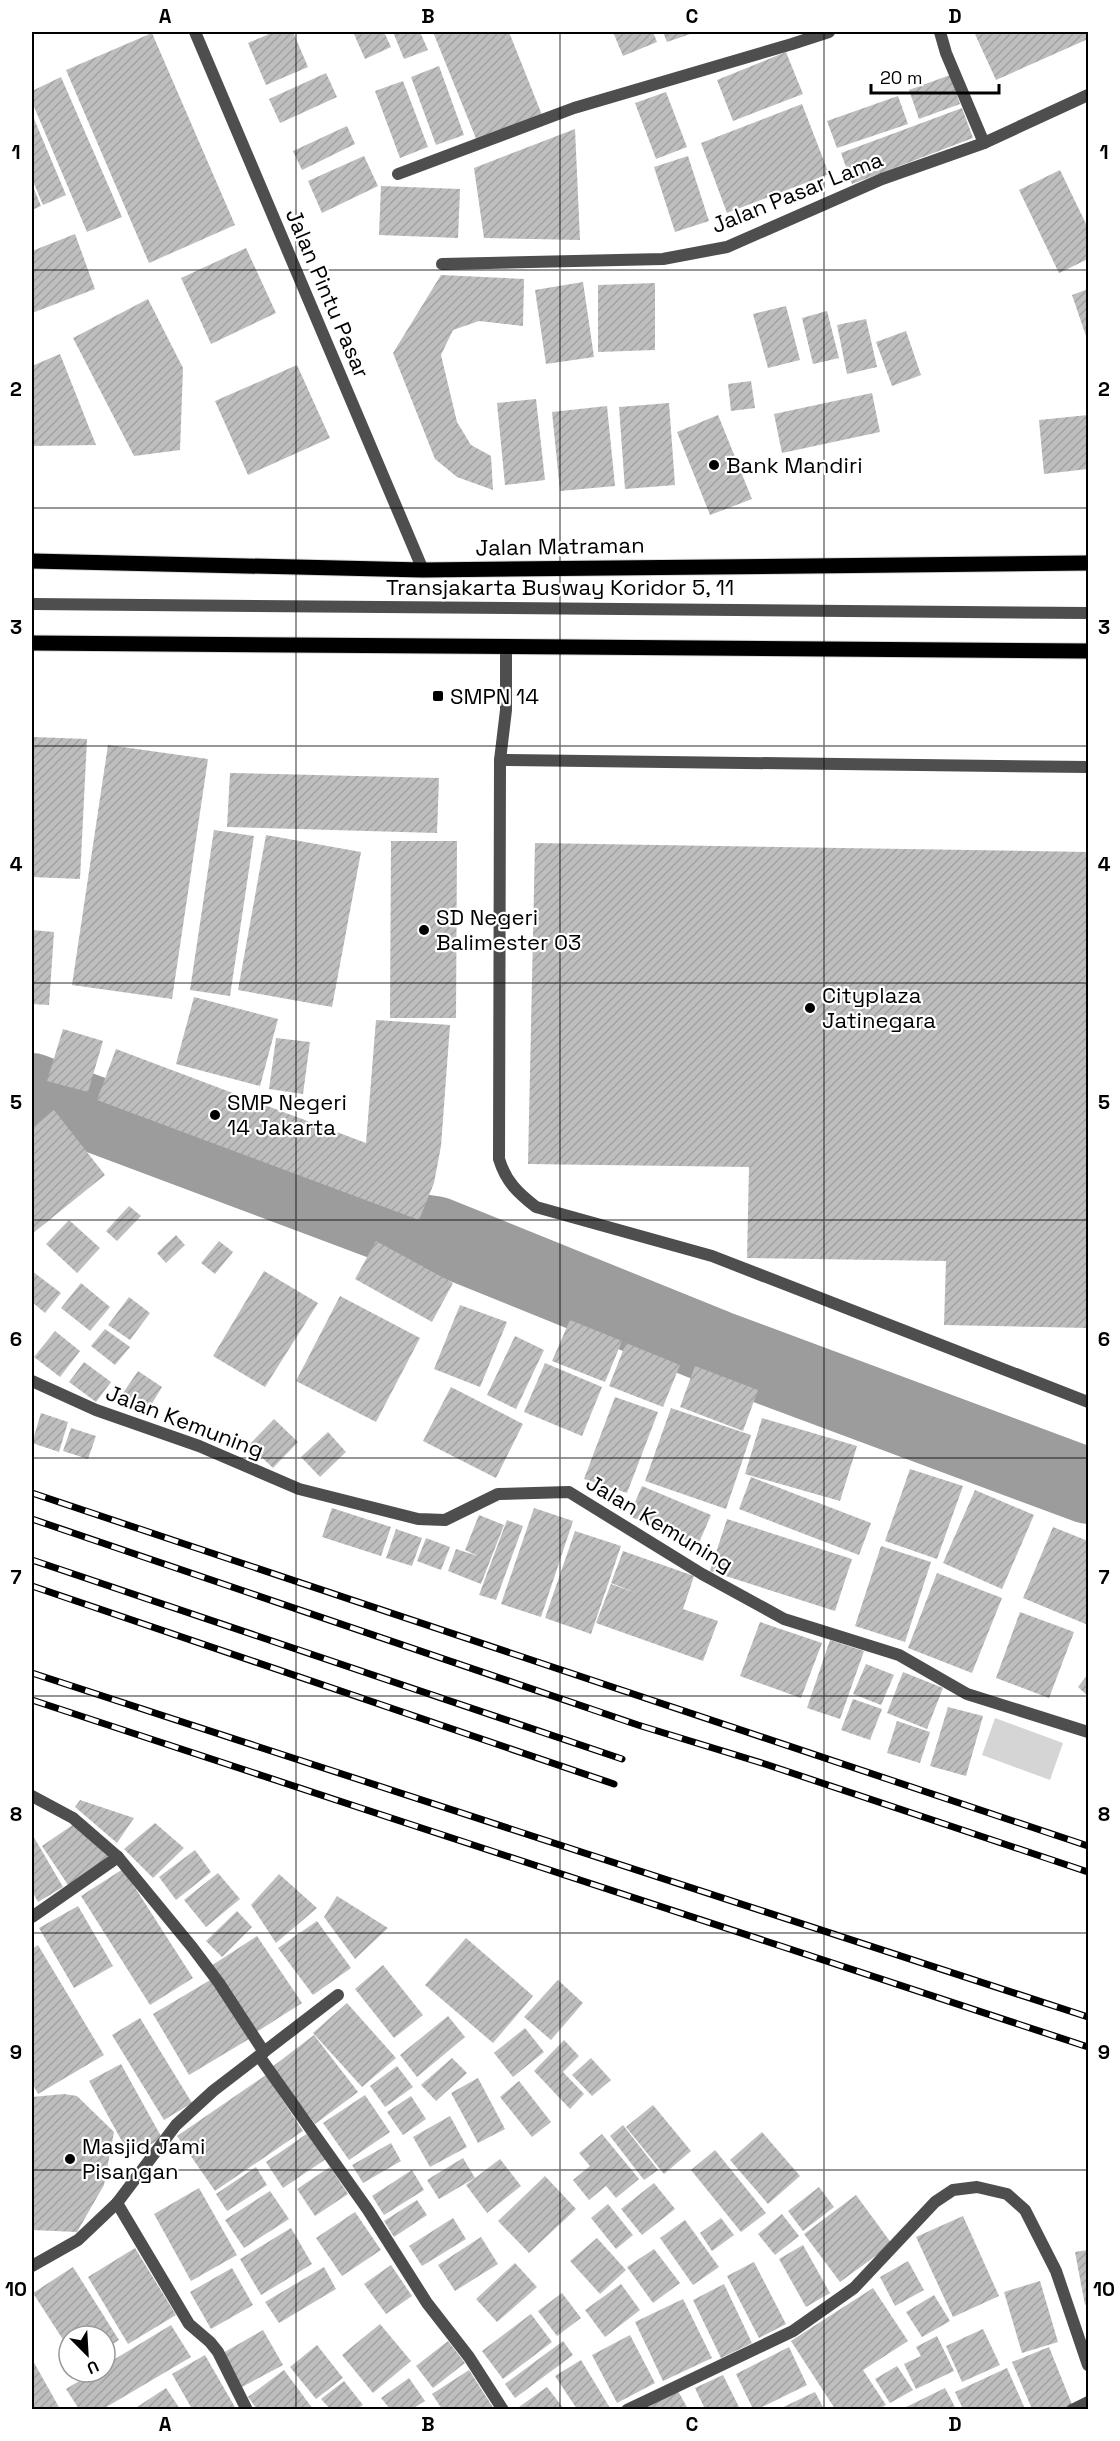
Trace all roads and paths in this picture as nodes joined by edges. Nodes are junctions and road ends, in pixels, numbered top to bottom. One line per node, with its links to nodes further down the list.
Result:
1 (195, 32): 10 (street, Jalan Pintu Pasar)
2 (829, 32): 6 (street)
3 (940, 32): 5 (street)
4 (1089, 95): 5 (street, Jalan Pasar Lama)
5 (984, 143): 7 (street, Jalan Pasar Lama)
6 (398, 174)
7 (442, 264)
8 (32, 561): 10 (main road, Jalan Matraman)
9 (1089, 562): 10 (main road, Jalan Matraman)
10 (423, 570)
11 (32, 604): 12 (street, Transjakarta Busway Koridor 5, 11)
12 (1089, 613)
13 (32, 643): 14 (main road)
14 (506, 646): 15 (main road); 16 (street)
15 (1089, 651)
16 (500, 759): 17 (street); 19 (street)
17 (1089, 767)
18 (32, 1381): 20 (street, Jalan Kemuning)
19 (1089, 1402)
20 (1089, 1732)
21 (32, 1796): 22 (street)
22 (118, 1857): 23 (street); 25 (street)
23 (32, 1917)
24 (338, 1995): 25 (street)
25 (261, 2054): 26 (street); 31 (street)
26 (117, 2203): 27 (street); 30 (street)
27 (32, 2266)
28 (1089, 2365): 32 (street)
29 (1089, 2402): 33 (street)
30 (247, 2409)
31 (502, 2409)
32 (627, 2409)
33 (1072, 2409)

